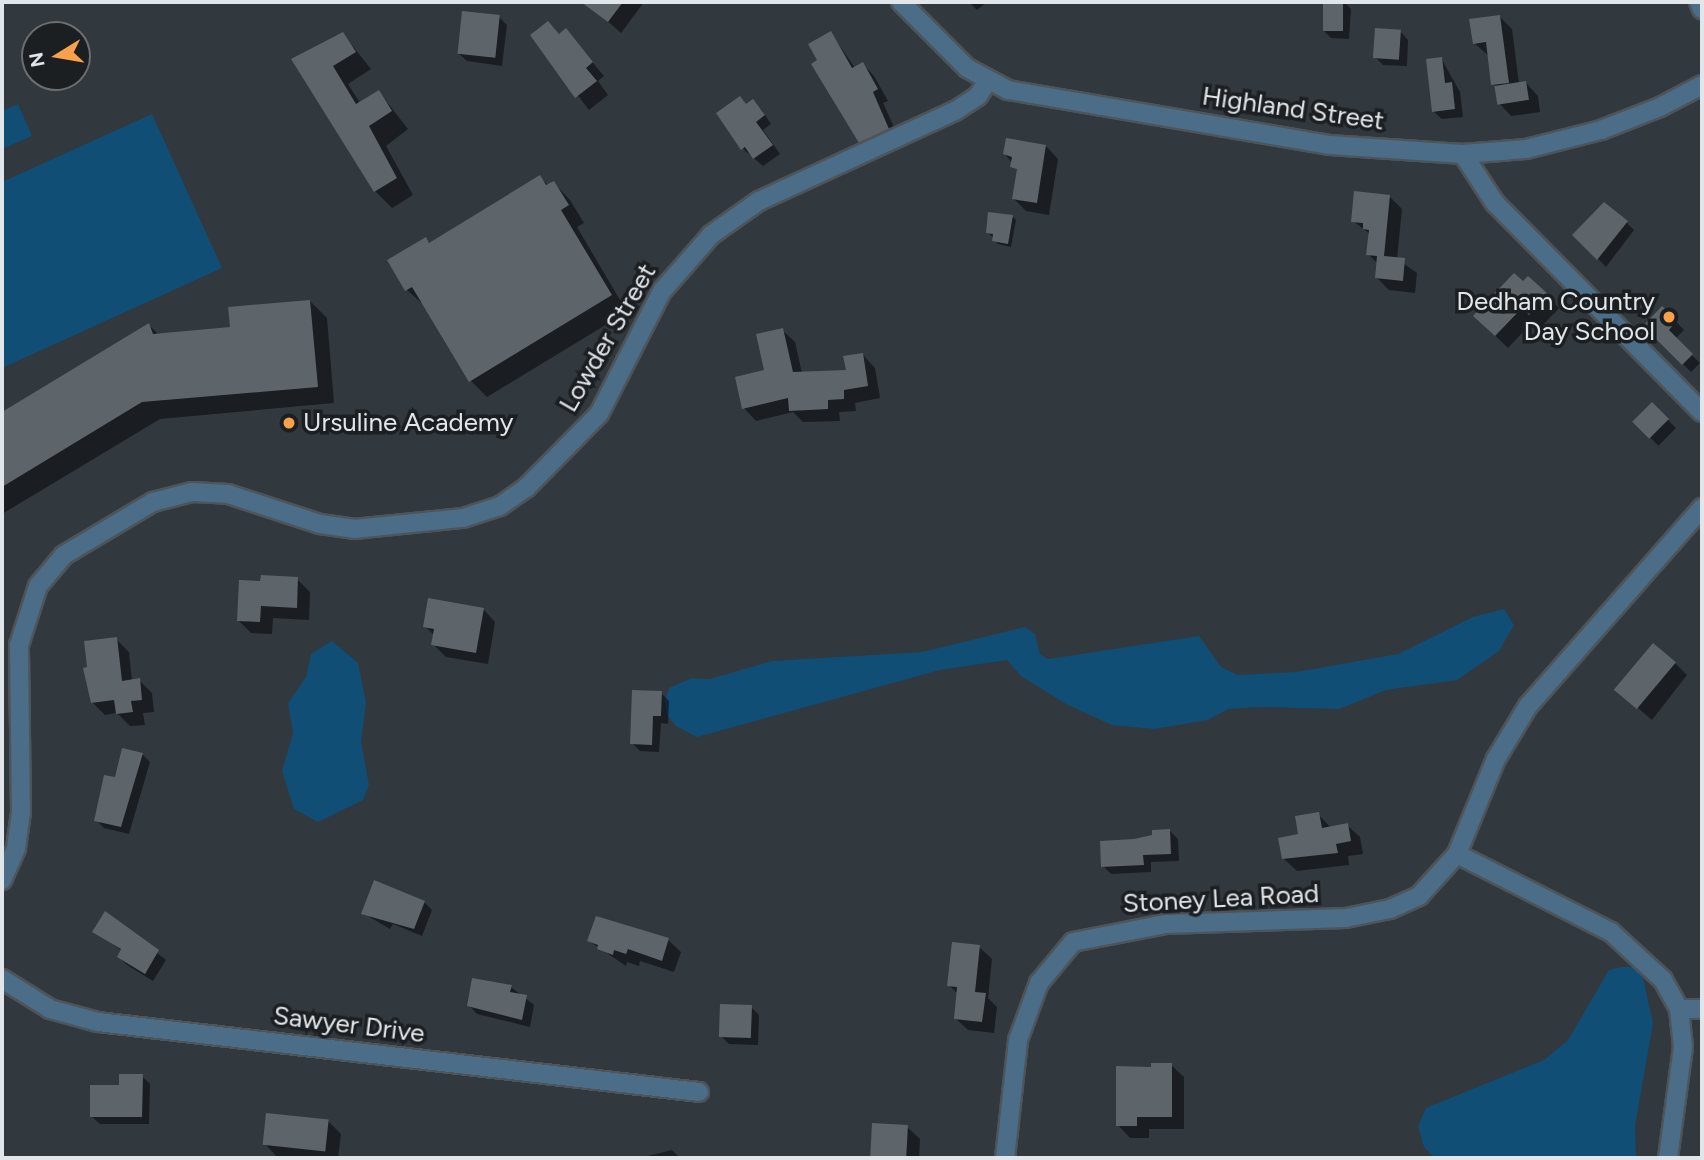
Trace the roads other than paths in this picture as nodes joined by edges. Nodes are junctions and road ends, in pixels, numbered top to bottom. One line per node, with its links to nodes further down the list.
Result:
1 (901, 2): 4 (street, Highland Street)
2 (1699, 2): 3 (street)
3 (1702, 9)
4 (987, 82): 6 (street, Highland Street); 10 (street, Lowder Street)
5 (1702, 85): 6 (street, Highland Street)
6 (1463, 154): 7 (street)
7 (1702, 412)
8 (1702, 508): 9 (street, Stoney Lea Road)
9 (1457, 854): 12 (street); 15 (street, Stoney Lea Road)
10 (2, 880)
11 (2, 979): 14 (street, Sawyer Drive)
12 (1679, 1009): 13 (street); 16 (street)
13 (1702, 1009)
14 (699, 1092)
15 (1005, 1158)
16 (1668, 1158)

